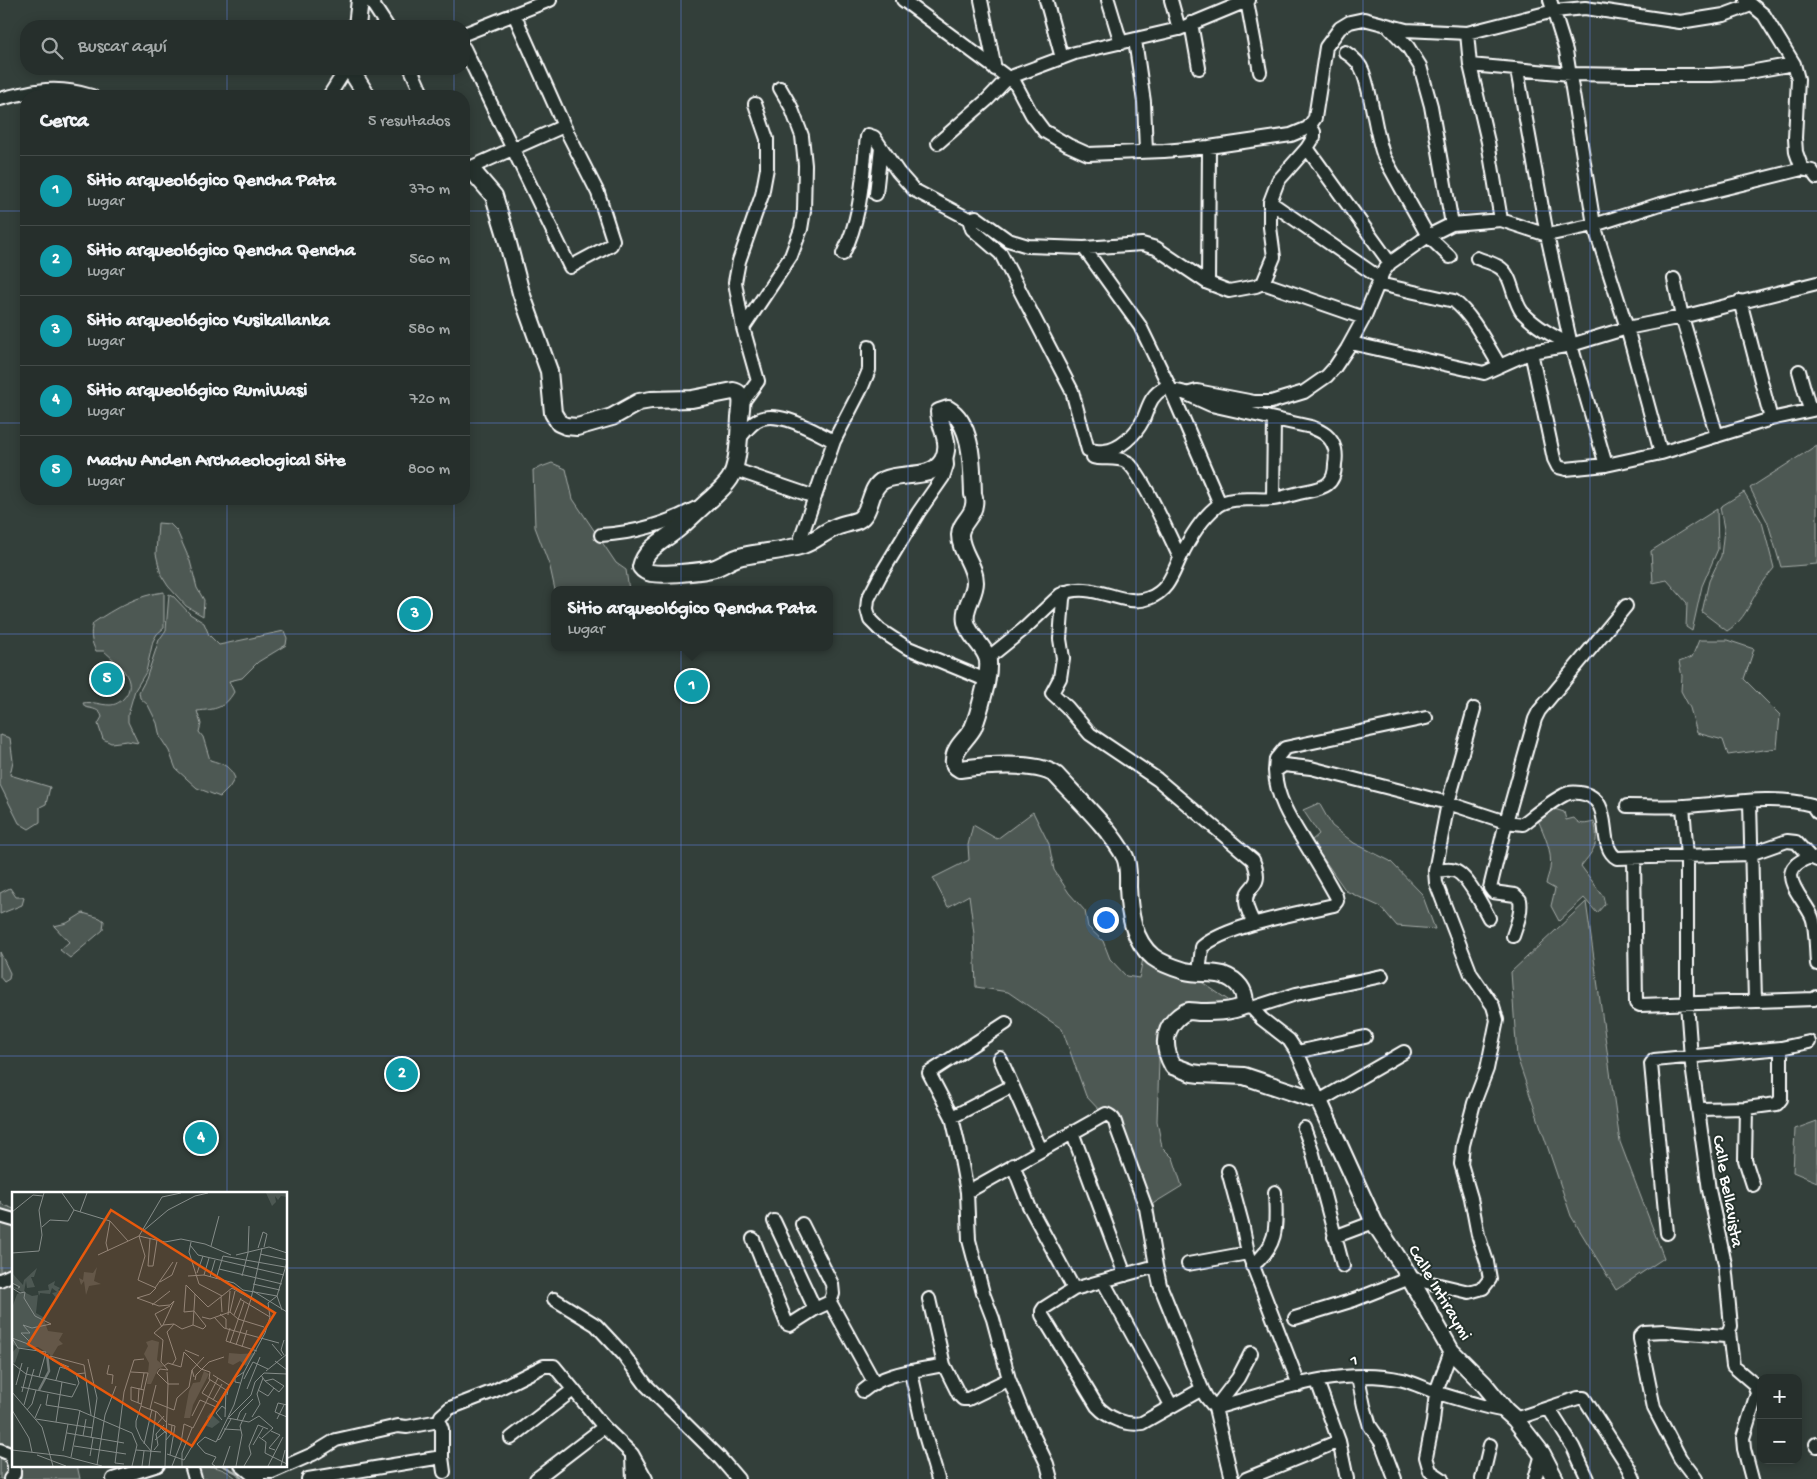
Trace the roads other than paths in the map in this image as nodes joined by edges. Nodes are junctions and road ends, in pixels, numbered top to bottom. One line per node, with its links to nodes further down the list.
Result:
1 (550, 0): 13 (street)
2 (903, 0): 12 (street)
3 (918, 0): 12 (street)
4 (981, 0): 29 (street)
5 (1046, 0): 24 (street)
6 (1108, 0): 22 (street)
7 (1171, 0): 18 (street)
8 (1248, 0): 16 (street); 31 (street)
9 (363, 1): 14 (main road); 15 (street)
10 (1748, 2): 11 (street); 26 (street)
11 (1552, 6): 20 (street); 32 (street)
12 (921, 13): 29 (street)
13 (514, 14): 19 (street); 44 (street)
14 (358, 20)
15 (381, 20)
16 (1191, 23): 18 (street); 28 (street)
17 (1388, 26): 20 (street); 45 (street); 60 (street)
18 (1178, 29): 21 (street)
19 (470, 32)
20 (1467, 33): 27 (street)
21 (1135, 40): 22 (street); 51 (street)
22 (1121, 43): 24 (street)
23 (1345, 52): 63 (street)
24 (1062, 58): 36 (street)
25 (470, 60): 50 (street)
26 (1794, 64): 32 (street); 53 (street)
27 (1470, 65): 30 (street); 59 (street)
28 (1199, 68)
29 (995, 69): 36 (street)
30 (1517, 70): 32 (street); 62 (street)
31 (1260, 72)
32 (1570, 74): 61 (street)
33 (342, 75): 38 (street)
34 (354, 75): 39 (main road)
35 (414, 75): 40 (street)
36 (1008, 78): 46 (street); 51 (street)
37 (780, 88): 77 (street)
38 (333, 90)
39 (363, 90)
40 (420, 90)
41 (20, 97): 42 (street)
42 (0, 99)
43 (755, 104): 77 (street)
44 (564, 126): 50 (street); 50 (street)
45 (1308, 128): 47 (street); 49 (street)
46 (938, 143)
47 (1209, 147): 51 (street); 71 (street)
48 (881, 148): 56 (street); 58 (street); 65 (street)
49 (1306, 148): 57 (street); 68 (street)
50 (513, 150): 52 (street)
51 (1146, 151)
52 (470, 167)
53 (1802, 169): 55 (street); 61 (street)
54 (470, 172): 87 (main road)
55 (1817, 178)
56 (876, 194)
57 (1270, 202): 70 (street); 72 (street)
58 (969, 219): 64 (street); 94 (street)
59 (1501, 220): 60 (street); 62 (street)
60 (1452, 224): 63 (street)
61 (1594, 225): 62 (street); 78 (street)
62 (1547, 235): 80 (street)
63 (1428, 236): 66 (street); 68 (street)
64 (1084, 248): 71 (street); 85 (street)
65 (843, 254)
66 (1450, 257)
67 (1477, 258): 80 (street)
68 (1390, 262): 70 (street)
69 (1674, 279): 75 (street)
70 (1380, 281): 76 (street); 83 (street)
71 (1208, 283): 72 (street)
72 (1263, 283): 76 (street)
73 (1817, 283): 74 (street)
74 (1740, 301): 75 (street); 90 (street)
75 (1682, 317): 78 (street); 91 (street)
76 (1364, 318): 79 (street)
77 (743, 328): 87 (street)
78 (1627, 328): 80 (street); 96 (street)
79 (1351, 343): 83 (street); 86 (street)
80 (1571, 345): 82 (street); 97 (street)
81 (869, 347): 93 (street)
82 (1532, 352): 83 (street); 97 (street)
83 (1500, 366)
84 (1799, 371): 88 (street)
85 (1170, 388): 86 (street); 94 (street); 102 (street)
86 (1186, 394): 89 (street)
87 (742, 403): 92 (main road)
88 (1814, 409): 90 (street)
89 (1274, 419): 101 (street); 101 (street)
90 (1771, 420): 91 (street)
91 (1717, 436): 96 (street)
92 (739, 439): 93 (street); 98 (main road)
93 (834, 441): 100 (street)
94 (1088, 450): 105 (street)
95 (945, 453): 104 (main road); 108 (main road); 109 (street)
96 (1661, 453): 97 (street)
97 (1606, 465)
98 (733, 469): 99 (main road); 100 (street)
99 (718, 492): 103 (street); 104 (main road)
100 (815, 497): 104 (street)
101 (1273, 499): 102 (street)
102 (1220, 504): 105 (street)
103 (601, 535)
104 (798, 546)
105 (1180, 558): 106 (street)
106 (1065, 592): 108 (street); 125 (street)
107 (1626, 606): 118 (street)
108 (988, 658): 109 (main road)
109 (986, 680): 128 (main road)
110 (1474, 709): 114 (street)
111 (1426, 718): 112 (street)
112 (1275, 771): 114 (street); 125 (street)
113 (1750, 802): 116 (street); 117 (street); 119 (street)
114 (1448, 803): 118 (street); 123 (street)
115 (1627, 806): 116 (street)
116 (1684, 806): 120 (street, Calle Bellavista)
117 (1817, 812)
118 (1506, 822): 121 (street); 126 (street)
119 (1750, 854): 120 (street); 122 (street); 131 (street)
120 (1687, 857): 121 (street); 132 (street, Calle Bellavista)
121 (1634, 858): 132 (street)
122 (1813, 859): 127 (street)
123 (1435, 872): 124 (street); 168 (street)
124 (1489, 918)
125 (1254, 924): 128 (street)
126 (1513, 936)
127 (1817, 964)
128 (1199, 973): 133 (main road)
129 (1382, 976): 133 (street)
130 (1817, 997): 131 (street)
131 (1755, 1001): 132 (street)
132 (1687, 1003): 141 (street, Calle Bellavista)
133 (1248, 1007): 138 (street); 143 (main road)
134 (1006, 1023): 146 (street)
135 (1365, 1037): 138 (street)
136 (1809, 1042): 137 (street)
137 (1781, 1048): 141 (street); 144 (street)
138 (1296, 1052): 143 (street)
139 (1404, 1052): 143 (street)
140 (1000, 1058): 142 (street)
141 (1691, 1058): 145 (street, Calle Bellavista); 158 (street)
142 (1012, 1086): 146 (street); 149 (street)
143 (1321, 1104): 156 (main road, Calle Intiraymi)
144 (1746, 1108): 145 (street); 152 (street)
145 (1699, 1109): 177 (street, Calle Bellavista)
146 (952, 1117): 153 (street)
147 (1304, 1128): 159 (street)
148 (1072, 1132): 149 (street); 163 (street); 167 (street)
149 (1041, 1150): 150 (street)
150 (1013, 1165): 153 (street); 171 (street)
151 (1228, 1171): 161 (street)
152 (1753, 1185)
153 (967, 1192): 183 (street)
154 (1275, 1192): 164 (street)
155 (774, 1221): 175 (street)
156 (1374, 1222): 159 (street); 168 (main road, Calle Intiraymi)
157 (802, 1224): 174 (street)
158 (1667, 1232)
159 (1334, 1237): 165 (street)
160 (753, 1239): 175 (street)
161 (1248, 1253): 162 (street); 164 (street)
162 (1188, 1264)
163 (1156, 1266): 167 (street); 187 (street)
164 (1252, 1266): 186 (street)
165 (1343, 1266)
166 (12, 1275): 169 (street)
167 (1125, 1275): 170 (street)
168 (1410, 1278): 176 (street); 178 (main road, Calle Intiraymi)
169 (0, 1280)
170 (1103, 1281): 171 (street); 191 (street)
171 (1074, 1289): 191 (street)
172 (554, 1299): 221 (street)
173 (929, 1300): 180 (street)
174 (830, 1302): 175 (street); 185 (street)
175 (815, 1309)
176 (1294, 1318)
177 (1729, 1332): 234 (street); 235 (street, Calle Bellavista)
178 (1452, 1351): 190 (street); 194 (main road, Calle Intiraymi)
179 (1251, 1353): 192 (street)
180 (944, 1365): 181 (street); 183 (street)
181 (911, 1372): 185 (street); 222 (street)
182 (1358, 1377): 184 (street, 1); 190 (street, 1); 227 (street)
183 (1009, 1379): 223 (street)
184 (1317, 1381): 186 (street, 1); 198 (street)
185 (874, 1382): 189 (street)
186 (1299, 1385): 192 (street, 1)
187 (1202, 1389): 191 (street); 192 (street)
188 (572, 1390): 195 (street); 196 (street); 197 (street)
189 (863, 1391)
190 (1436, 1392): 194 (street, 1); 228 (street)
191 (1171, 1405)
192 (1215, 1408): 224 (street)
193 (1549, 1409): 194 (street); 232 (street); 233 (street)
194 (1505, 1413): 202 (main road, Calle Intiraymi)
195 (439, 1421): 203 (street); 205 (street)
196 (604, 1427): 201 (street); 218 (street)
197 (511, 1438)
198 (1339, 1441): 225 (street); 226 (street)
199 (1490, 1445): 229 (street)
200 (0, 1450): 204 (street)
201 (632, 1454): 219 (street); 220 (street)
202 (1542, 1454): 230 (street); 231 (main road, Calle Intiraymi)
203 (442, 1457): 212 (street); 217 (street)
204 (12, 1460)
205 (288, 1465)
206 (14, 1466): 214 (street)
207 (155, 1466): 213 (street)
208 (191, 1466): 215 (street)
209 (242, 1466): 216 (street)
210 (254, 1466): 211 (street)
211 (286, 1466)
212 (444, 1472)
213 (116, 1478)
214 (10, 1479)
215 (195, 1479)
216 (258, 1479)
217 (308, 1479)
218 (536, 1479)
219 (633, 1479)
220 (646, 1479)
221 (738, 1479)
222 (938, 1479)
223 (1052, 1479)
224 (1232, 1479)
225 (1246, 1479)
226 (1347, 1479)
227 (1395, 1479)
228 (1442, 1479)
229 (1482, 1479)
230 (1535, 1479)
231 (1555, 1479)
232 (1588, 1479)
233 (1634, 1479)
234 (1696, 1479)
235 (1752, 1479)

